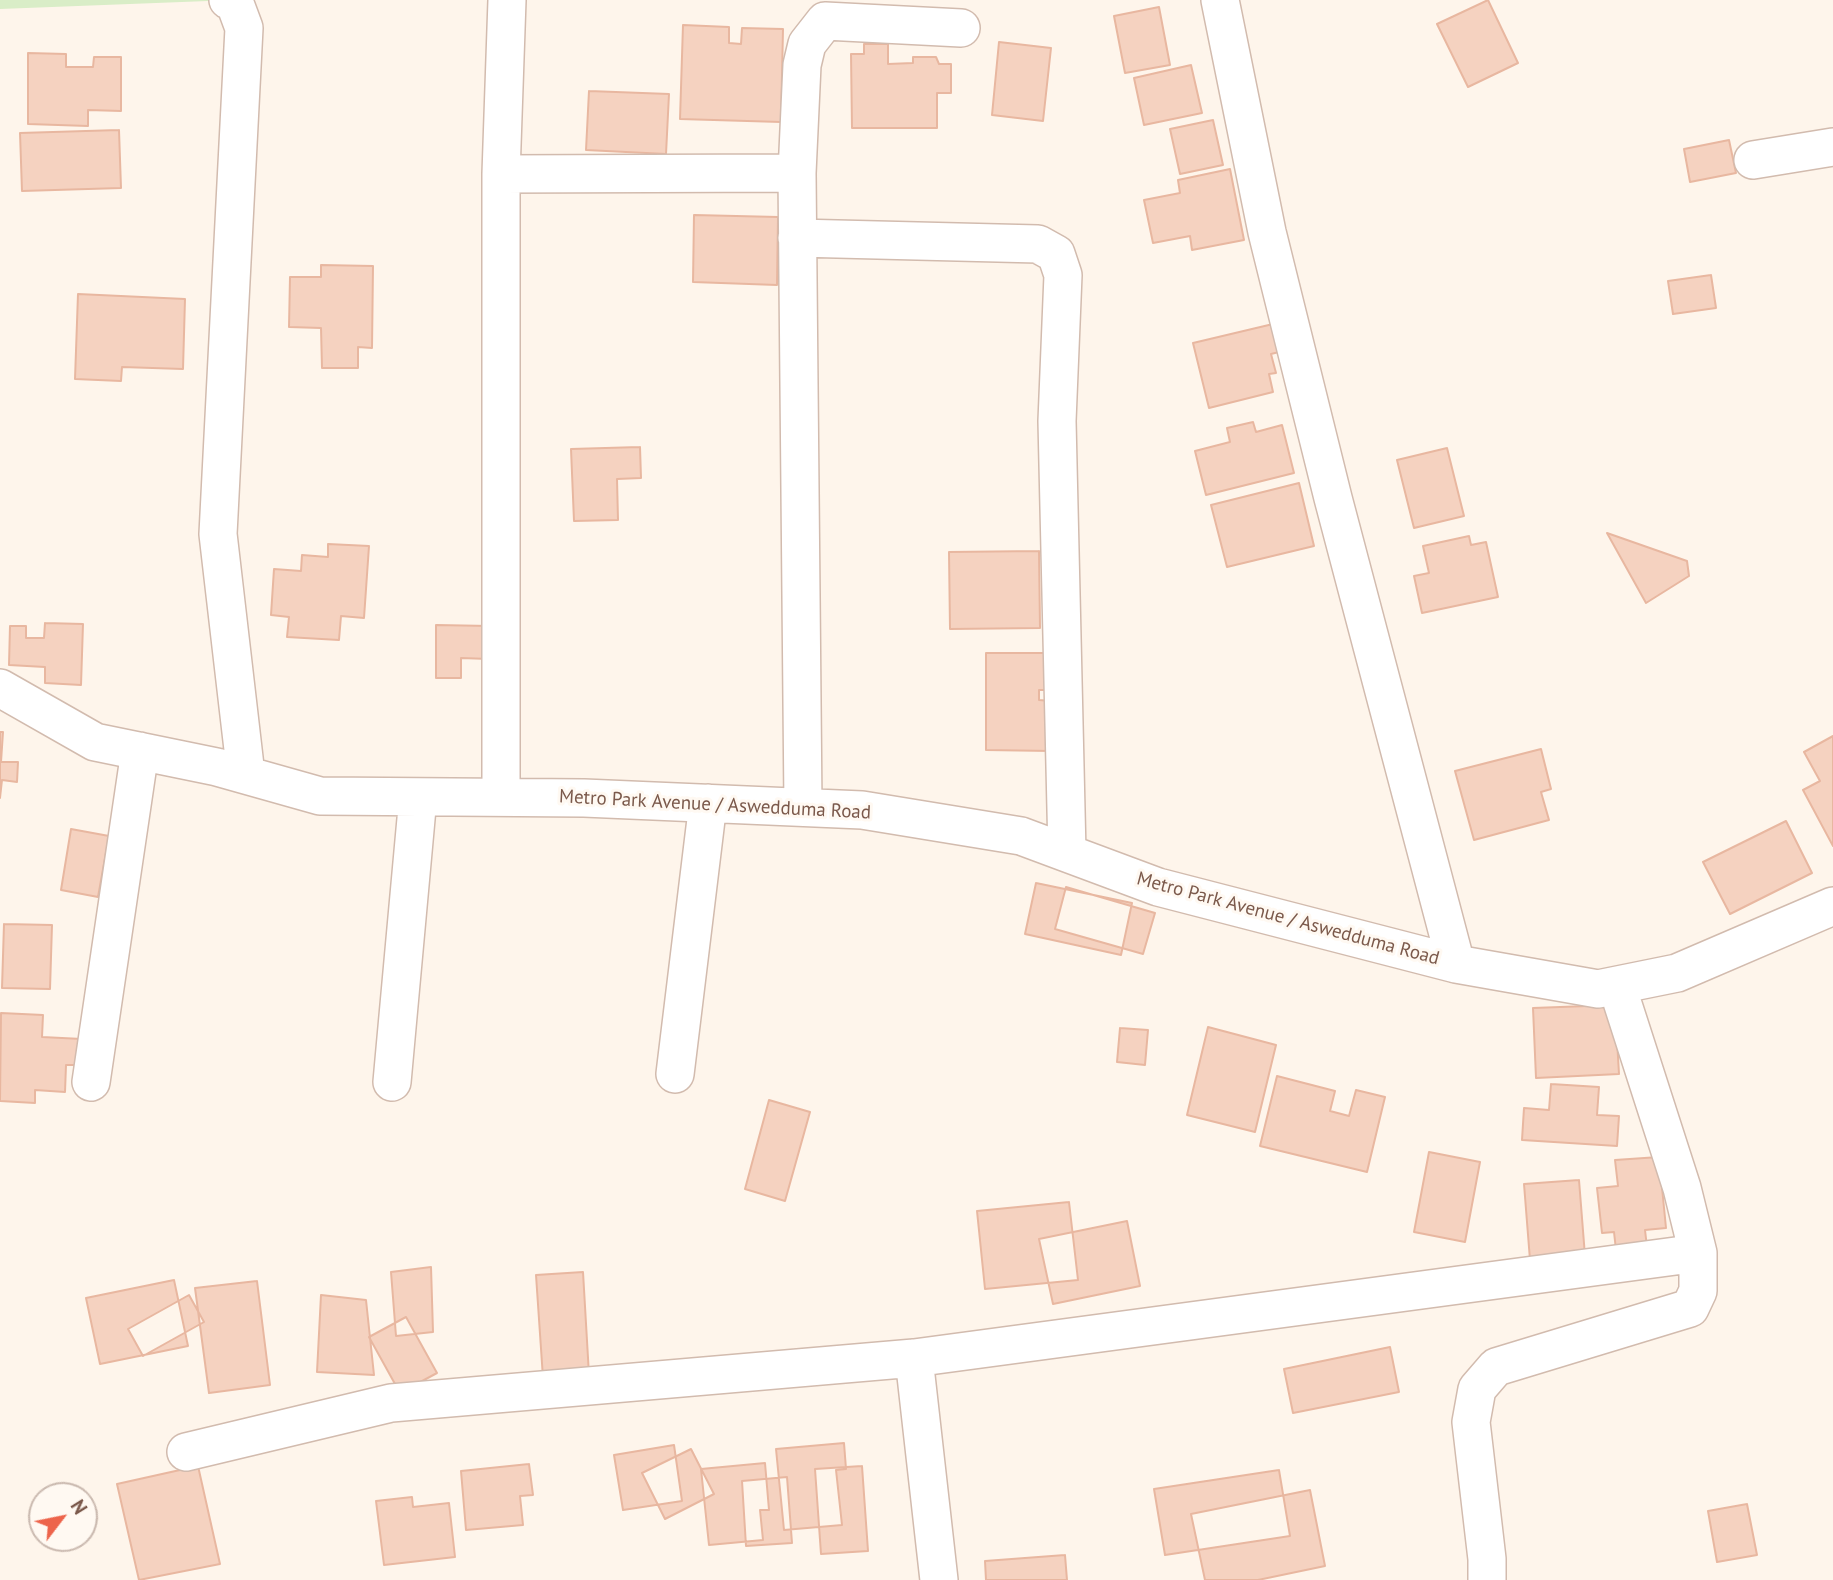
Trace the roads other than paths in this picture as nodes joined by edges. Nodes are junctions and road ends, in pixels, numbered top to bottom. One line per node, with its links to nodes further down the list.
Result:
1 (228, 0): 12 (street)
2 (507, 0): 8 (street)
3 (1220, 0): 19 (street)
4 (961, 28): 7 (street)
5 (1833, 147): 6 (street)
6 (1753, 160)
7 (797, 173): 8 (street); 9 (street)
8 (501, 174): 14 (street)
9 (797, 238): 16 (street); 17 (street)
10 (0, 688): 11 (street, Metro Park Avenue / Aswedduma Road)
11 (140, 751): 12 (street, Metro Park Avenue / Aswedduma Road); 23 (street)
12 (246, 775): 13 (street, Metro Park Avenue / Aswedduma Road)
13 (418, 797): 14 (street, Metro Park Avenue / Aswedduma Road); 22 (street)
14 (501, 797): 15 (street, Metro Park Avenue / Aswedduma Road)
15 (708, 803): 16 (street, Metro Park Avenue / Aswedduma Road); 21 (street)
16 (803, 807): 17 (street, Metro Park Avenue / Aswedduma Road)
17 (1067, 853): 19 (street, Metro Park Avenue / Aswedduma Road)
18 (1833, 906): 20 (street, Metro Park Avenue / Aswedduma Road)
19 (1456, 964): 20 (street, Metro Park Avenue / Aswedduma Road)
20 (1618, 985): 24 (street)
21 (676, 1074)
22 (392, 1082)
23 (92, 1083)
24 (1698, 1254): 25 (street); 28 (street)
25 (914, 1358): 26 (street); 27 (street)
26 (186, 1452)
27 (939, 1580)
28 (1486, 1580)

